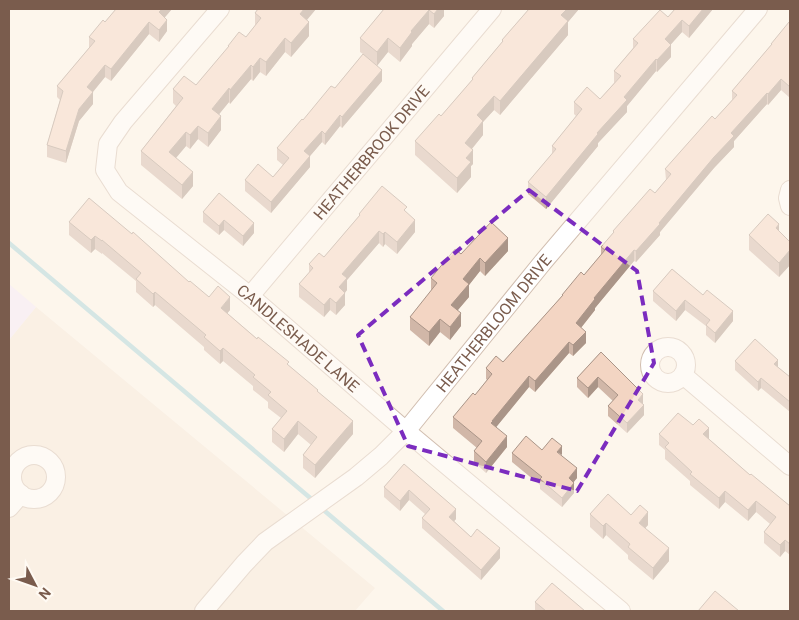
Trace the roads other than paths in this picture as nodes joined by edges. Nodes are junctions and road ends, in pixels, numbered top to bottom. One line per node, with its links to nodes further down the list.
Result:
1 (220, 9): 6 (street, CANDLESHADE LANE)
2 (492, 9): 6 (street, HEATHERBROOK DRIVE)
3 (758, 9): 8 (street, HEATHERBLOOM DRIVE)
4 (790, 190): 5 (street)
5 (790, 206)
6 (250, 296): 8 (street, CANDLESHADE LANE)
7 (682, 375): 9 (street)
8 (406, 432): 12 (street, HEATHERBLOOM DRIVE); 13 (street, CANDLESHADE LANE)
9 (790, 466)
10 (21, 494): 11 (street)
11 (9, 508)
12 (204, 611)
13 (621, 611)

